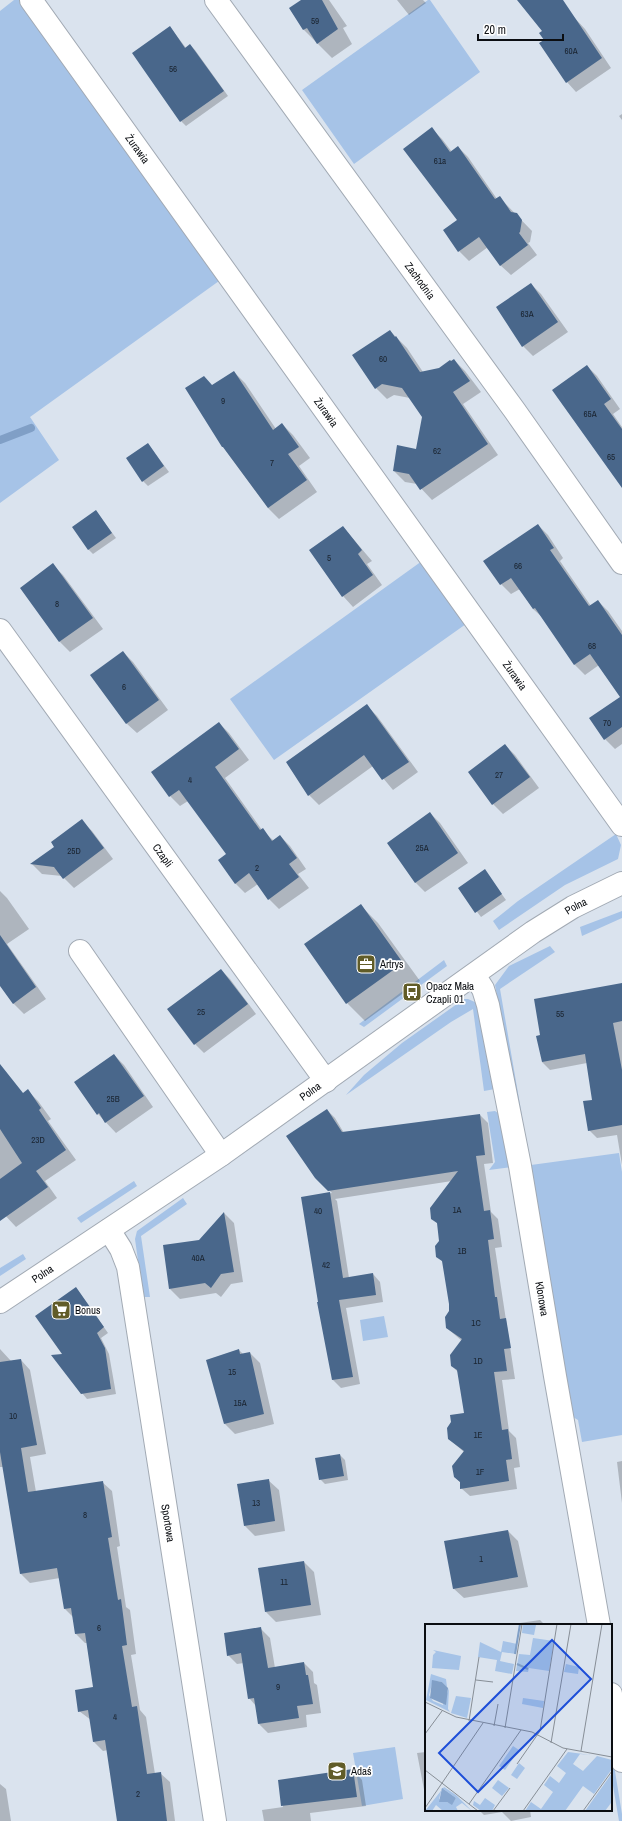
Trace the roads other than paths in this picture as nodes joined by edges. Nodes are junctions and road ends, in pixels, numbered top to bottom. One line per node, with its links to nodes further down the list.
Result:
1 (31, 0): 5 (street, Żurawia)
2 (216, 0): 3 (street, Zachodnia)
3 (622, 563)
4 (0, 630): 9 (street, Czapli)
5 (622, 825)
6 (622, 883): 8 (street, Polna)
7 (80, 951): 10 (street)
8 (474, 975): 9 (street, Polna); 13 (street, Klonowa)
9 (326, 1081): 10 (street, Polna)
10 (221, 1155): 11 (street, Polna)
11 (109, 1230): 12 (street, Polna); 16 (street, Sportowa)
12 (0, 1302)
13 (599, 1624)
14 (612, 1700): 15 (street)
15 (622, 1761)
16 (215, 1821)

